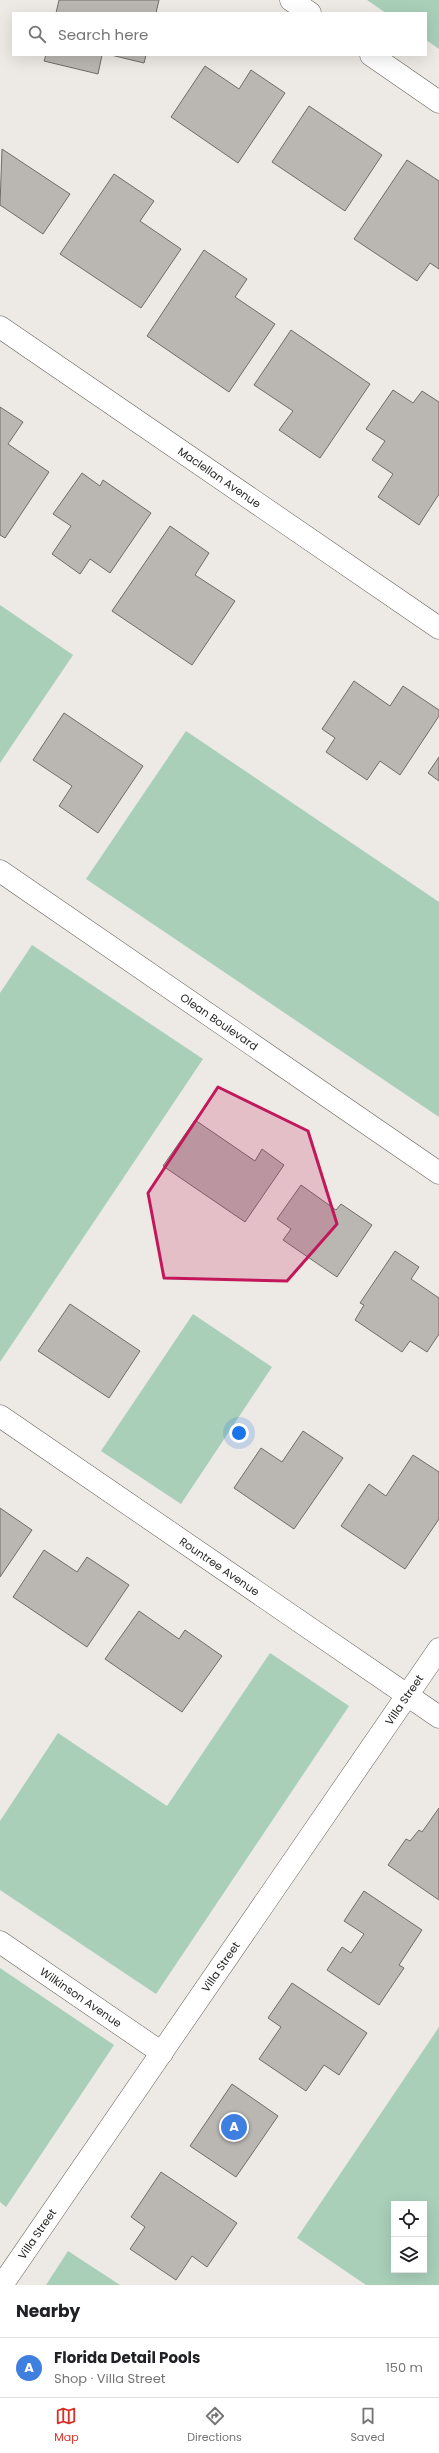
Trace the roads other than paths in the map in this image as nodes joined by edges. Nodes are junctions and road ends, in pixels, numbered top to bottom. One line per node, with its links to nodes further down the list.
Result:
1 (291, 0): 2 (street)
2 (309, 12)
3 (372, 56): 4 (street)
4 (439, 102)
5 (0, 327): 6 (street, Maclellan Avenue)
6 (439, 628)
7 (0, 871): 8 (street, Olean Boulevard)
8 (439, 1173)
9 (0, 1416): 11 (street, Rountree Avenue)
10 (439, 1649): 11 (street, Villa Street)
11 (407, 1695): 12 (street, Rountree Avenue); 14 (street, Villa Street)
12 (439, 1717)
13 (0, 1942): 14 (street, Wilkinson Avenue)
14 (162, 2053): 15 (street, Villa Street)
15 (2, 2285)

